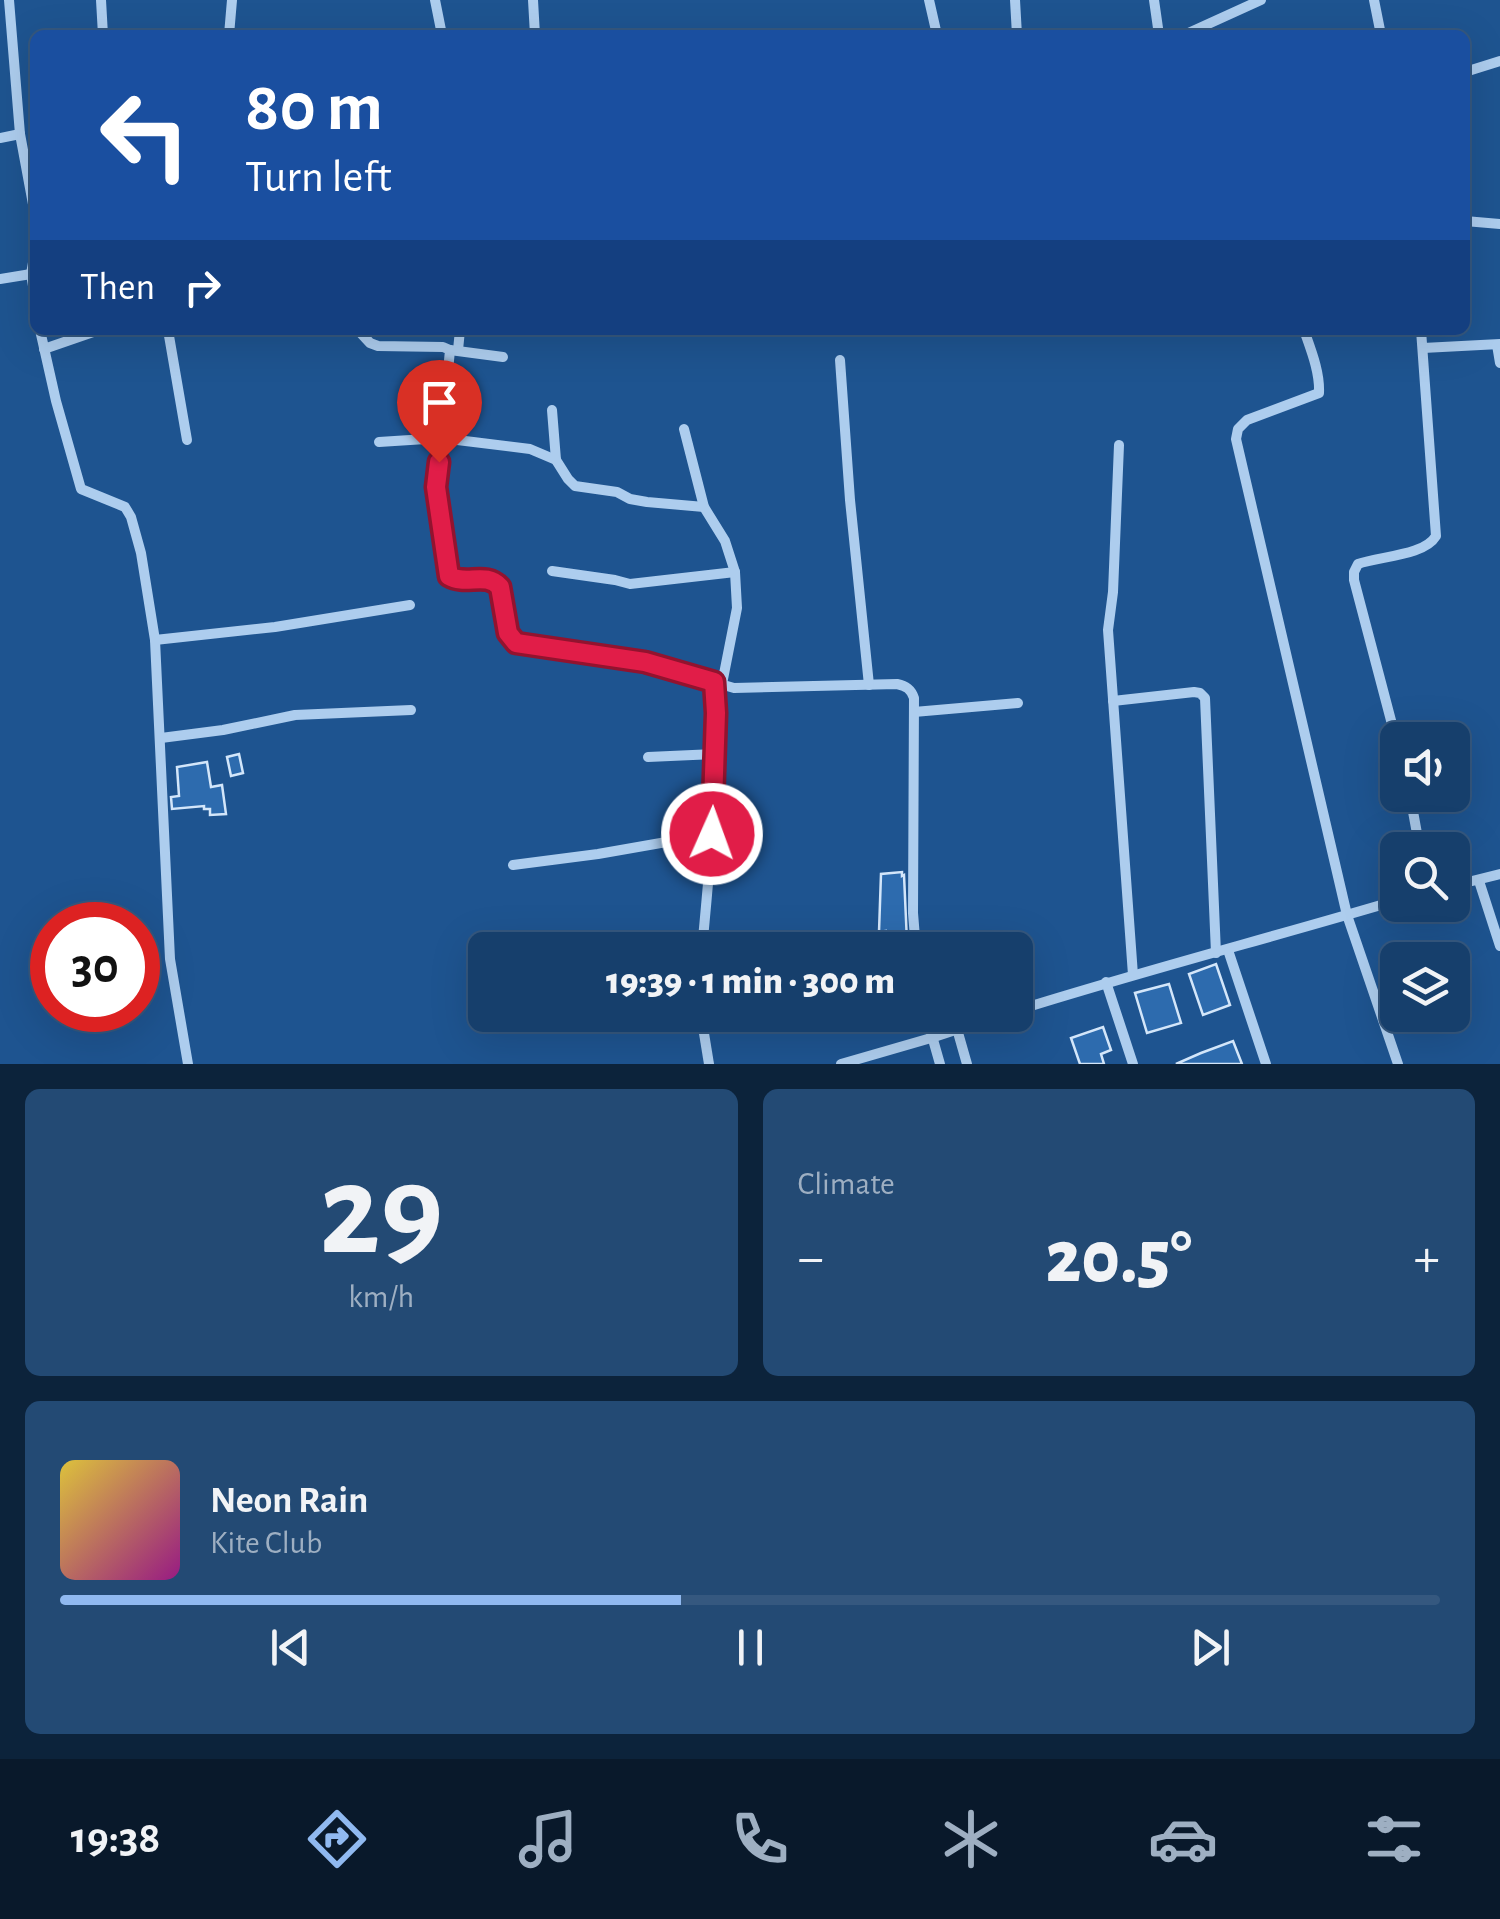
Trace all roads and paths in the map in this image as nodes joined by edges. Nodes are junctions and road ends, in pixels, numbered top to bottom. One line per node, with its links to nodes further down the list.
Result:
1 (101, 0): 11 (street)
2 (232, 0): 12 (street)
3 (434, 0): 13 (street)
4 (533, 0): 14 (street)
5 (929, 0): 15 (street)
6 (1015, 0): 16 (street)
7 (1154, 0): 17 (street)
8 (1374, 0): 19 (street)
9 (1254, 2): 18 (street)
10 (6, 6): 22 (street)
11 (103, 30)
12 (229, 30)
13 (441, 30)
14 (535, 30)
15 (937, 30)
16 (1017, 30)
17 (1158, 30)
18 (1195, 30)
19 (1380, 30)
20 (1500, 61): 21 (street)
21 (1470, 70)
22 (20, 134): 23 (street); 24 (street)
23 (0, 138)
24 (30, 188)
25 (1470, 221): 26 (street)
26 (1500, 224)
27 (30, 274): 28 (street)
28 (0, 279)
29 (41, 335): 38 (street)
30 (85, 335): 38 (street)
31 (169, 335): 46 (street)
32 (363, 335): 39 (street)
33 (458, 335): 39 (street)
34 (1306, 335): 71 (street)
35 (1422, 335): 37 (street)
36 (1499, 345): 37 (street); 42 (street)
37 (1423, 348): 61 (street)
38 (44, 349): 54 (street)
39 (454, 350): 40 (street); 45 (street)
40 (503, 357)
41 (840, 360): 56 (street)
42 (1500, 363)
43 (552, 410): 49 (street)
44 (684, 429): 50 (street)
45 (441, 438): 47 (street); 49 (street); 55 (street)
46 (187, 440)
47 (379, 442)
48 (1119, 445): 57 (street)
49 (556, 460): 50 (street)
50 (704, 507): 52 (street)
51 (552, 571): 52 (street)
52 (735, 572): 55 (street)
53 (410, 605): 54 (street)
54 (155, 640): 62 (street)
55 (718, 683): 56 (street); 63 (street)
56 (868, 686): 60 (street)
57 (1113, 701): 75 (street); 76 (street)
58 (1018, 702): 60 (street)
59 (411, 710): 62 (street)
60 (914, 712): 73 (street)
61 (1392, 722)
62 (161, 738): 84 (street)
63 (715, 754): 64 (street); 65 (street)
64 (648, 756)
65 (712, 834): 66 (street); 72 (street)
66 (513, 866)
67 (1500, 874): 68 (street)
68 (1479, 881): 69 (street); 74 (street)
69 (1470, 883)
70 (1380, 905): 71 (street)
71 (1347, 915): 75 (street); 91 (street)
72 (704, 932)
73 (915, 932)
74 (1500, 946)
75 (1222, 951): 76 (street); 90 (street)
76 (1133, 975): 77 (street)
77 (1106, 982): 78 (street); 89 (street)
78 (1033, 1004)
79 (703, 1032): 85 (street)
80 (930, 1032): 83 (street)
81 (948, 1032): 83 (street)
82 (957, 1032): 88 (street)
83 (932, 1038): 86 (street); 87 (street)
84 (188, 1064)
85 (709, 1064)
86 (840, 1064)
87 (940, 1064)
88 (967, 1064)
89 (1134, 1064)
90 (1266, 1064)
91 (1398, 1064)

